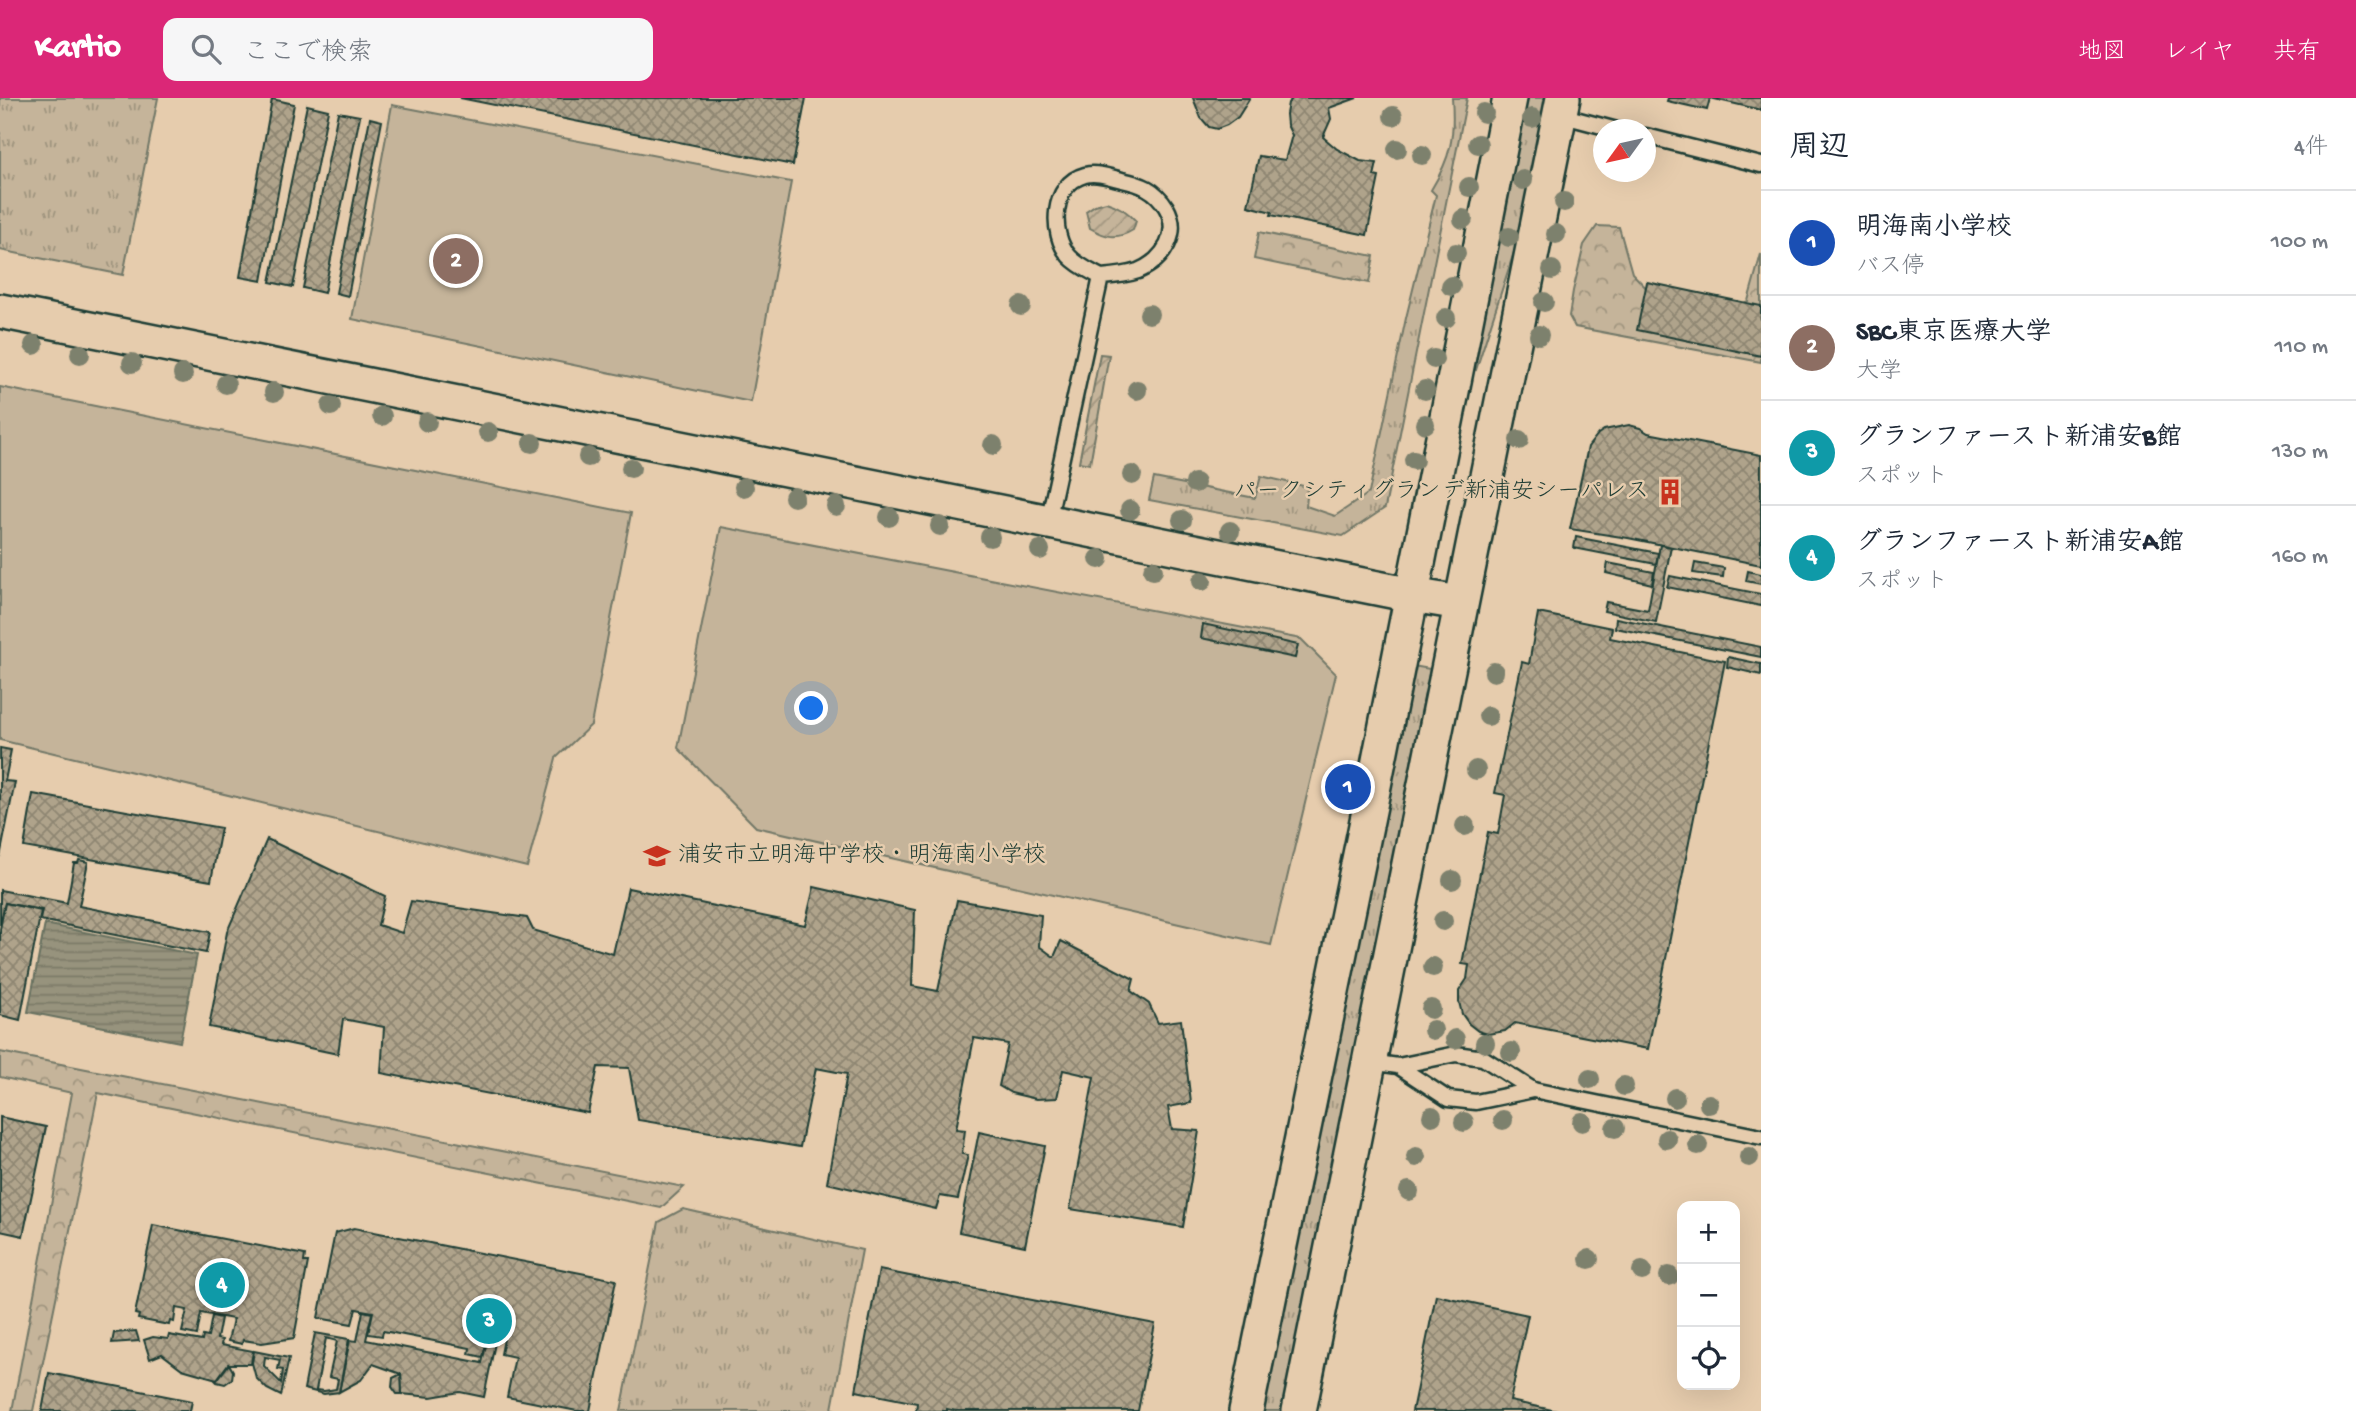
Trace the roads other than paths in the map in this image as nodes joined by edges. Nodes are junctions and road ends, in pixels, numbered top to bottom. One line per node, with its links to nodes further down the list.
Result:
1 (1510, 98): 9 (street)
2 (1561, 107): 3 (lane); 10 (street)
3 (1593, 120)
4 (1656, 139): 5 (lane)
5 (1761, 165)
6 (1101, 276): 6 (lane); 8 (lane)
7 (0, 311): 8 (street)
8 (1048, 522): 9 (street)
9 (1412, 595): 10 (street); 14 (street)
10 (1460, 603): 11 (street)
11 (1384, 1064): 12 (lane); 12 (lane); 15 (street)
12 (1533, 1090): 13 (lane)
13 (1761, 1137)
14 (1246, 1411)
15 (1299, 1411)

